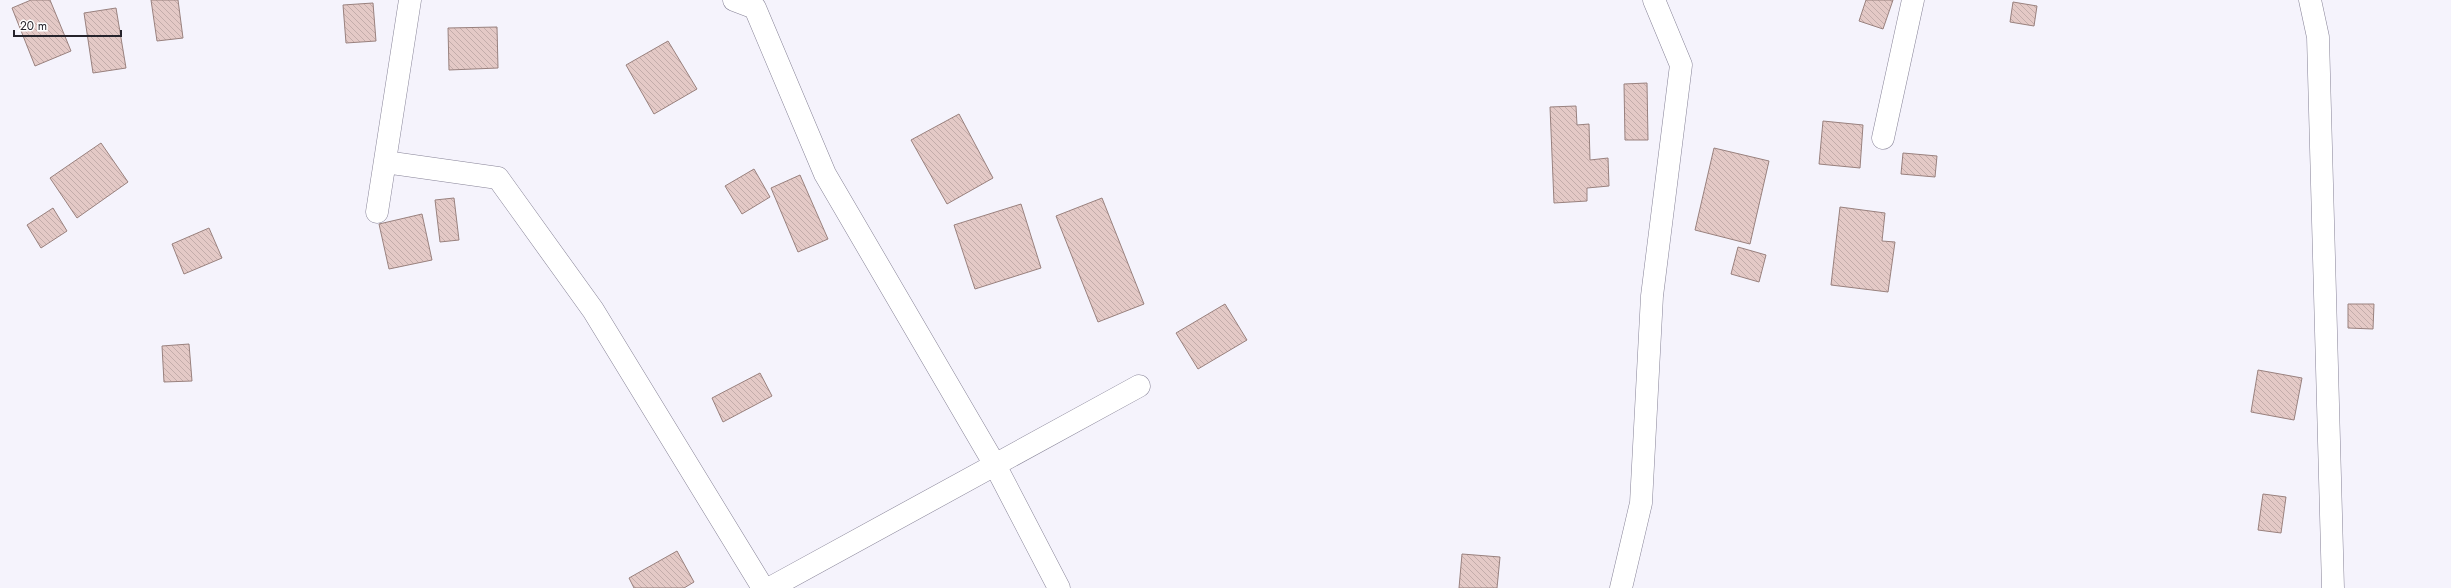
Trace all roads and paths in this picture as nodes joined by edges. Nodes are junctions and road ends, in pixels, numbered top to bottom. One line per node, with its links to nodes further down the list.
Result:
1 (410, 0): 7 (street)
2 (734, 0): 10 (street)
3 (1654, 0): 14 (street)
4 (1913, 0): 6 (street)
5 (2310, 0): 15 (street)
6 (1884, 138)
7 (385, 162): 8 (street); 11 (street)
8 (377, 212)
9 (1139, 386): 10 (street)
10 (995, 465): 12 (street); 13 (street)
11 (763, 588)
12 (770, 588)
13 (1059, 588)
14 (1621, 588)
15 (2333, 588)

